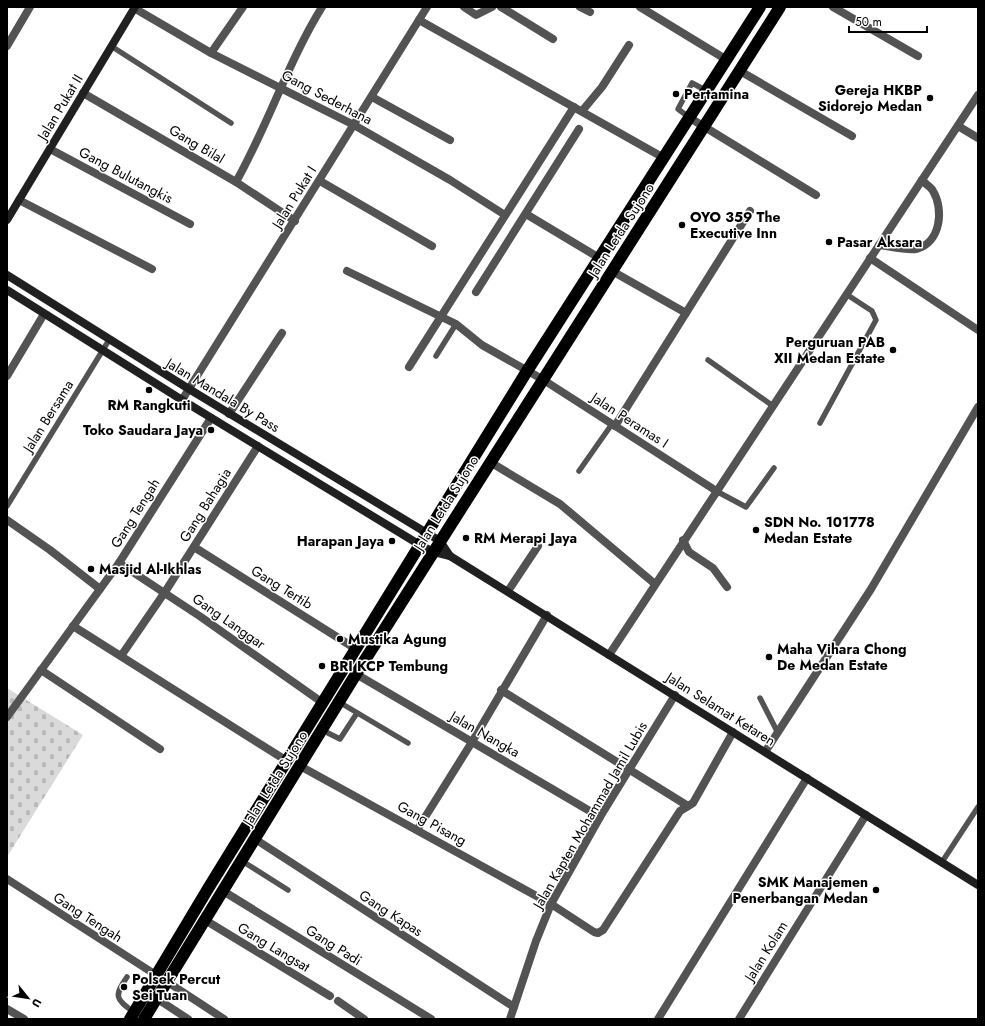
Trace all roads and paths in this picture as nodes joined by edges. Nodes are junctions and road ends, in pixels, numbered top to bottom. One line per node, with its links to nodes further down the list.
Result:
1 (30, 7): 18 (street)
2 (242, 7): 20 (street)
3 (322, 7): 24 (street)
4 (427, 7): 15 (street, Jalan Pukat I)
5 (464, 7): 6 (street)
6 (492, 7)
7 (501, 7): 16 (street)
8 (580, 7): 14 (street)
9 (640, 7): 22 (street)
10 (760, 7): 22 (highway, Jalan Letda Sujono)
11 (780, 7): 23 (highway, Jalan Letda Sujono)
12 (833, 7): 21 (street)
13 (135, 8): 19 (street, Jalan Pukat II); 20 (street, Gang Sederhana)
14 (590, 12)
15 (419, 20): 28 (street, Jalan Pukat I); 30 (street)
16 (553, 39)
17 (629, 45): 31 (street)
18 (7, 46)
19 (111, 46): 26 (street, Jalan Pukat II); 33 (lane)
20 (211, 53): 24 (street, Gang Sederhana)
21 (918, 56)
22 (727, 60): 25 (highway, Jalan Letda Sujono)
23 (740, 71): 29 (highway, Jalan Letda Sujono); 38 (street)
24 (282, 88): 34 (street, Gang Sederhana); 45 (street)
25 (708, 90): 29 (lane); 32 (highway, Jalan Letda Sujono); 32 (lane)
26 (84, 92): 41 (street, Jalan Pukat II); 45 (street, Gang Bilal)
27 (978, 95): 35 (street)
28 (372, 97): 34 (street, Jalan Pukat I); 40 (street)
29 (722, 99): 36 (highway, Jalan Letda Sujono)
30 (574, 107): 31 (street); 50 (street)
31 (582, 111): 42 (street)
32 (690, 118): 36 (street); 42 (highway, Jalan Letda Sujono)
33 (231, 123)
34 (354, 125): 44 (street, Jalan Pukat I); 50 (street, Gang Sederhana)
35 (958, 126): 39 (street); 43 (street)
36 (704, 127): 46 (street); 60 (highway, Jalan Letda Sujono)
37 (579, 129): 49 (street)
38 (852, 136)
39 (978, 138)
40 (450, 140)
41 (50, 149): 47 (street, Jalan Pukat II); 53 (street, Gang Bulutangkis)
42 (664, 158): 57 (highway, Jalan Letda Sujono)
43 (922, 180): 54 (street); 54 (street)
44 (320, 181): 52 (street, Jalan Pukat I); 55 (street)
45 (236, 182): 52 (street, Gang Bilal)
46 (816, 195)
47 (19, 200): 51 (street, Jalan Pukat II); 58 (street)
48 (750, 211): 65 (street)
49 (526, 214): 57 (street); 63 (street)
50 (505, 215): 67 (street)
51 (7, 220)
52 (295, 221): 79 (street, Jalan Pukat I)
53 (190, 224)
54 (879, 245): 56 (street)
55 (432, 246)
56 (870, 258): 64 (street); 69 (street)
57 (601, 259): 76 (highway, Jalan Letda Sujono)
58 (152, 269)
59 (347, 271): 67 (street, Jalan Peramas I)
60 (612, 271): 65 (street); 78 (highway, Jalan Letda Sujono)
61 (7, 275): 71 (street, Jalan Mandala By Pass)
62 (7, 290): 66 (street, Jalan Mandala By Pass)
63 (476, 292)
64 (846, 294): 81 (street); 85 (lane)
65 (686, 313): 86 (street)
66 (44, 314): 72 (street, Jalan Mandala By Pass); 77 (street)
67 (441, 316): 68 (street, Jalan Peramas I); 75 (street)
68 (456, 324): 73 (lane); 76 (street, Jalan Peramas I)
69 (978, 330)
70 (282, 332): 83 (street)
71 (109, 340): 72 (lane, Jalan Bersama); 79 (street, Jalan Mandala By Pass)
72 (103, 350): 80 (street, Jalan Mandala By Pass); 92 (lane, Jalan Bersama)
73 (436, 356)
74 (708, 360): 81 (lane)
75 (409, 367)
76 (528, 371): 78 (street, Jalan Peramas I); 94 (highway, Jalan Letda Sujono)
77 (7, 376)
78 (542, 379): 86 (street, Jalan Peramas I); 88 (highway, Jalan Letda Sujono)
79 (189, 389): 80 (street, Jalan Pukat I); 83 (street, Jalan Mandala By Pass)
80 (182, 400): 84 (street, Jalan Mandala By Pass)
81 (773, 406): 91 (street)
82 (978, 407): 123 (street)
83 (229, 414): 94 (street, Jalan Mandala By Pass)
84 (211, 418): 87 (street, Jalan Mandala By Pass); 101 (street, Gang Tengah)
85 (820, 423)
86 (614, 425): 90 (lane); 91 (street, Jalan Peramas I)
87 (258, 446): 96 (street, Jalan Mandala By Pass); 99 (street, Gang Bahagia)
88 (490, 462): 97 (highway, Jalan Letda Sujono); 102 (street)
89 (774, 468): 91 (lane)
90 (579, 471)
91 (718, 492): 95 (street)
92 (7, 506)
93 (7, 520): 104 (street)
94 (427, 533): 96 (highway, Jalan Letda Sujono); 97 (street, Jalan Selamat Ketaren)
95 (683, 540): 102 (street); 103 (street)
96 (420, 545): 97 (street, Jalan Selamat Ketaren); 109 (highway, Jalan Letda Sujono)
97 (437, 546): 100 (street, Jalan Selamat Ketaren); 100 (street, Jalan Selamat Ketaren); 113 (highway, Jalan Letda Sujono)
98 (538, 546): 106 (street)
99 (194, 548): 105 (street, Gang Bahagia); 109 (street, Gang Tertib)
100 (450, 556): 106 (street, Jalan Selamat Ketaren)
101 (119, 563): 104 (street, Gang Tengah); 105 (street, Gang Langgar)
102 (655, 584): 110 (street)
103 (726, 587)
104 (100, 589): 108 (street, Gang Tengah)
105 (165, 592): 111 (street, Gang Bahagia); 118 (street, Gang Langgar)
106 (508, 592): 107 (street, Jalan Selamat Ketaren)
107 (547, 615): 110 (street, Jalan Selamat Ketaren); 114 (street)
108 (72, 626): 111 (street); 112 (street, Gang Tengah)
109 (356, 649): 118 (highway, Jalan Letda Sujono)
110 (609, 655): 115 (street, Jalan Selamat Ketaren)
111 (121, 656): 128 (street)
112 (41, 670): 120 (street, Gang Tengah); 126 (street)
113 (356, 674): 117 (highway, Jalan Letda Sujono); 125 (street, Jalan Nangka)
114 (501, 690): 125 (street); 130 (street)
115 (675, 696): 122 (street, Jalan Selamat Ketaren); 130 (street, Jalan Kapten Mohammad Jamil Lubis)
116 (760, 698): 123 (lane)
117 (339, 702): 119 (lane); 121 (highway, Jalan Letda Sujono)
118 (323, 703): 128 (highway, Jalan Letda Sujono)
119 (357, 713): 121 (lane); 124 (lane)
120 (7, 717)
121 (322, 730): 129 (highway, Jalan Letda Sujono)
122 (733, 732): 127 (street, Jalan Selamat Ketaren); 132 (street)
123 (778, 733): 127 (street)
124 (408, 742)
125 (472, 742): 135 (street, Jalan Nangka); 136 (street)
126 (160, 749)
127 (765, 752): 131 (street, Jalan Selamat Ketaren)
128 (287, 761): 147 (highway, Jalan Letda Sujono)
129 (300, 766): 136 (street, Gang Pisang); 137 (highway, Jalan Letda Sujono)
130 (630, 769): 132 (street); 135 (street, Jalan Kapten Mohammad Jamil Lubis)
131 (807, 778): 134 (street, Jalan Selamat Ketaren); 160 (street)
132 (688, 806): 144 (street, Gang Pisang)
133 (978, 807): 139 (lane)
134 (866, 815): 139 (street, Jalan Selamat Ketaren); 161 (street, Jalan Kolam)
135 (600, 817): 144 (street, Jalan Kapten Mohammad Jamil Lubis)
136 (417, 830): 144 (street, Gang Pisang)
137 (255, 839): 138 (highway, Jalan Letda Sujono); 151 (street, Gang Kapas)
138 (242, 861): 142 (lane); 143 (highway, Jalan Letda Sujono)
139 (942, 862): 141 (street, Jalan Selamat Ketaren)
140 (7, 879): 147 (street, Gang Tengah)
141 (978, 885)
142 (288, 890)
143 (223, 891): 145 (highway, Jalan Letda Sujono); 158 (street, Gang Padi)
144 (551, 904): 151 (street, Jalan Kapten Mohammad Jamil Lubis)
145 (205, 920): 147 (highway, Jalan Letda Sujono); 148 (street, Gang Langsat)
146 (127, 977): 153 (lane)
147 (161, 978): 149 (highway, Jalan Letda Sujono); 153 (highway, Jalan Letda Sujono); 156 (street, Gang Tengah)
148 (330, 996)
149 (156, 998): 153 (highway, Jalan Letda Sujono); 155 (street)
150 (338, 1001): 157 (street)
151 (514, 1007): 159 (street, Jalan Kapten Mohammad Jamil Lubis)
152 (7, 1009): 154 (street)
153 (136, 1017)
154 (24, 1019)
155 (188, 1019)
156 (224, 1019)
157 (364, 1019)
158 (431, 1019)
159 (510, 1019)
160 (658, 1019)
161 (739, 1019)

